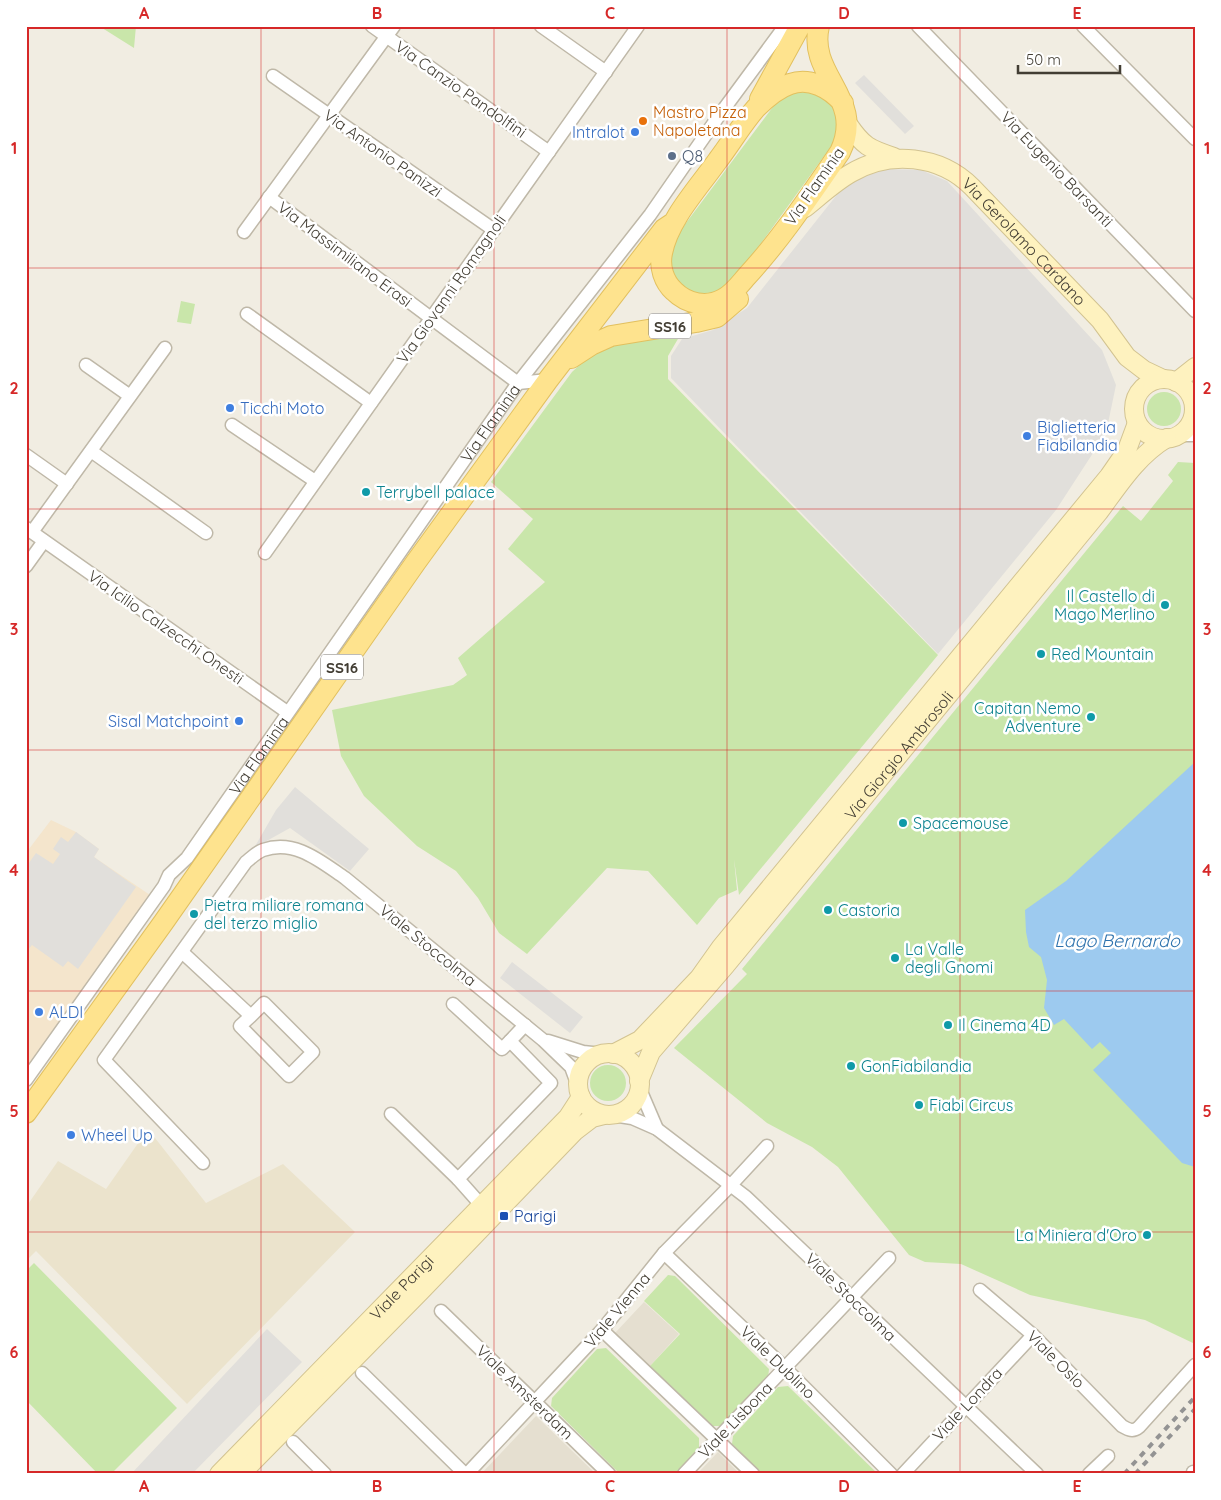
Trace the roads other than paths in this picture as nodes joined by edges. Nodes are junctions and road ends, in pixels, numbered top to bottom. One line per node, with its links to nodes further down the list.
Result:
1 (372, 26): 9 (street, Via Canzio Pandolfini)
2 (542, 26): 10 (street)
3 (638, 26): 10 (street, Via Giovanni Romagnoli)
4 (785, 26): 34 (street, Via Flaminia)
5 (800, 26): 13 (main road, Via Flaminia / SS16)
6 (819, 26): 12 (main road, Via Flaminia / SS16)
7 (918, 26): 25 (street, Via Eugenio Barsanti)
8 (1083, 26): 16 (street)
9 (390, 31): 14 (street); 17 (street, Via Canzio Pandolfini)
10 (606, 72): 17 (street, Via Giovanni Romagnoli)
11 (273, 76): 14 (street, Via Antonio Panizzi)
12 (843, 103): 13 (main road, Via Flaminia / SS16); 15 (main road, Via Flaminia / SS16)
13 (757, 108): 21 (main road, Via Flaminia / SS16)
14 (329, 115): 19 (street); 22 (street, Via Antonio Panizzi)
15 (848, 124): 18 (main road, Via Gerolamo Cardano); 20 (main road, Via Flaminia / SS16)
16 (1195, 139)
17 (549, 152): 22 (street, Via Giovanni Romagnoli)
18 (899, 158): 20 (main road, Via Gerolamo Cardano); 29 (main road, Via Gerolamo Cardano)
19 (269, 197): 23 (street); 27 (street, Via Massimiliano Erasi)
20 (796, 214): 24 (main road, Via Flaminia / SS16)
21 (673, 223): 24 (main road, Via Flaminia / SS16); 32 (main road, Via Flaminia / SS16)
22 (494, 230): 27 (street, Via Giovanni Romagnoli)
23 (244, 232)
24 (759, 263): 32 (main road, Via Flaminia / SS16)
25 (1195, 311)
26 (247, 314): 37 (street)
27 (431, 318): 34 (street, Via Massimiliano Erasi); 37 (street, Via Giovanni Romagnoli)
28 (164, 348): 35 (street)
29 (1127, 357): 33 (main road, Via Gerolamo Cardano); 36 (main road, Via Gerolamo Cardano)
30 (86, 365): 35 (street)
31 (1195, 367): 33 (main road)
32 (554, 372): 34 (street); 53 (main road, Via Flaminia / SS16)
33 (1170, 381): 36 (main road); 38 (main road)
34 (518, 382): 51 (street, Via Flaminia)
35 (130, 396): 42 (street)
36 (1136, 398): 39 (main road)
37 (371, 403): 44 (street, Via Giovanni Romagnoli)
38 (1194, 404): 41 (main road)
39 (1137, 423): 41 (main road); 60 (main road, Via Giorgio Ambrosoli)
40 (232, 425): 44 (street)
41 (1180, 436): 62 (main road, Via Giorgio Ambrosoli)
42 (91, 451): 45 (street); 47 (street)
43 (26, 455): 45 (street)
44 (315, 481): 49 (street, Via Giovanni Romagnoli)
45 (67, 484): 46 (street)
46 (29, 530): 48 (street, Via Icilio Calzecchi Onesti)
47 (206, 533)
48 (44, 540): 50 (street); 51 (street, Via Icilio Calzecchi Onesti)
49 (265, 553)
50 (26, 566)
51 (287, 712): 52 (street, Via Flaminia)
52 (147, 910): 53 (street); 61 (street, Via Flaminia)
53 (163, 923): 64 (main road, Via Flaminia / SS16)
54 (182, 952): 56 (street); 57 (street, Viale Stoccolma); 69 (street, Viale Stoccolma)
55 (452, 1004): 59 (street)
56 (250, 1016): 56 (street)
57 (525, 1025): 58 (street, Viale Stoccolma); 59 (street)
58 (543, 1040): 60 (street, Viale Stoccolma); 63 (street, Viale Stoccolma)
59 (510, 1042): 70 (street)
60 (608, 1054): 62 (main road); 63 (main road)
61 (26, 1080)
62 (639, 1084): 66 (main road); 67 (street, Viale Stoccolma)
63 (579, 1092): 66 (main road); 72 (main road, Viale Parigi)
64 (26, 1112)
65 (391, 1114): 70 (street)
66 (608, 1115): 67 (street, Viale Stoccolma); 89 (main road, Viale Parigi)
67 (657, 1129): 71 (street, Viale Stoccolma)
68 (767, 1146): 71 (street, Viale Vienna)
69 (203, 1163)
70 (458, 1179): 72 (street)
71 (731, 1185): 73 (street, Viale Vienna); 76 (street, Viale Stoccolma)
72 (482, 1206): 88 (main road, Viale Parigi)
73 (664, 1253): 78 (street, Viale Vienna); 81 (street, Viale Dublino)
74 (889, 1258): 76 (street, Viale Lisbona)
75 (980, 1290): 79 (street, Viale Oslo)
76 (851, 1297): 81 (street, Viale Lisbona); 84 (street, Viale Stoccolma)
77 (441, 1311): 83 (street, Viale Amsterdam)
78 (602, 1330): 83 (street, Viale Vienna); 85 (street)
79 (1033, 1334): 80 (street, Viale Oslo); 84 (street, Viale Londra)
80 (1195, 1365)
81 (785, 1368): 85 (street, Viale Lisbona); 95 (street, Viale Dublino)
82 (362, 1373): 91 (street)
83 (535, 1401): 91 (street, Viale Vienna); 92 (street, Viale Amsterdam)
84 (965, 1406): 96 (street, Viale Londra); 97 (street, Viale Stoccolma)
85 (718, 1439): 93 (street, Viale Lisbona); 94 (street)
86 (293, 1442): 90 (street)
87 (1108, 1456): 98 (street)
88 (219, 1474)
89 (241, 1474)
90 (325, 1474)
91 (466, 1474)
92 (609, 1474)
93 (684, 1474)
94 (753, 1474)
95 (892, 1474)
96 (903, 1474)
97 (1037, 1474)
98 (1089, 1474)

